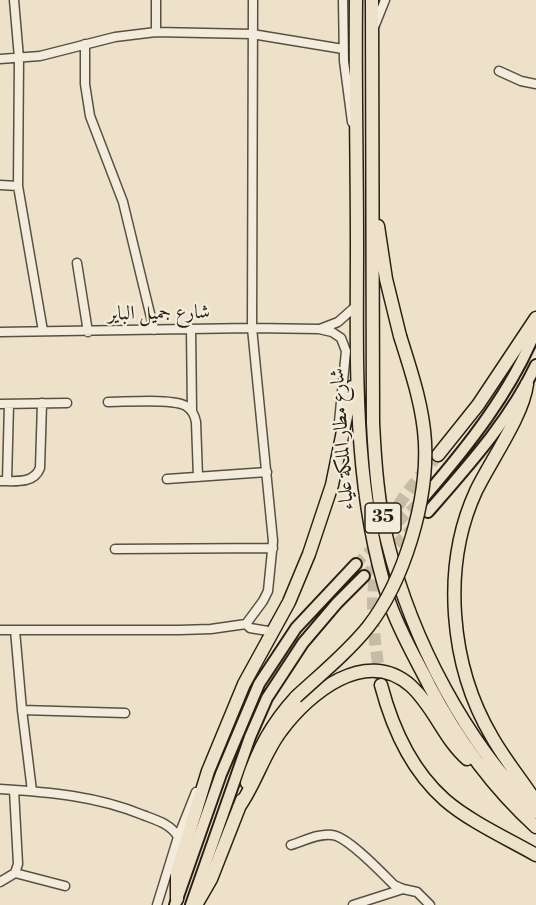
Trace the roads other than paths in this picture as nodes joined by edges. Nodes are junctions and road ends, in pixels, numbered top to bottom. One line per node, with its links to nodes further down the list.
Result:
1 (14, 0): 13 (street)
2 (156, 0): 8 (street)
3 (253, 0): 9 (street)
4 (343, 0): 12 (street)
5 (356, 0): 17 (highway, شارع مطار الملكة علياء / 35)
6 (372, 0): 10 (highway, شارع مطار الملكة علياء / 35)
7 (385, 0): 10 (street)
8 (156, 32): 9 (street); 11 (street)
9 (252, 34): 12 (street); 24 (street)
10 (371, 37): 18 (highway, شارع مطار الملكة علياء / 35)
11 (85, 44): 13 (street); 27 (street)
12 (343, 50): 17 (street)
13 (19, 58): 14 (street); 20 (street)
14 (0, 59)
15 (499, 71): 16 (street)
16 (536, 84)
17 (356, 140): 22 (highway, شارع مطار الملكة علياء / 35)
18 (372, 182): 65 (highway, bridge); 66 (highway, شارع مطار الملكة علياء / 35)
19 (0, 184): 20 (street)
20 (18, 186): 30 (street)
21 (77, 263): 31 (street)
22 (356, 306): 26 (street, شارع جميل الباير); 32 (highway, شارع مطار الملكة علياء / 35)
23 (536, 318): 40 (highway)
24 (252, 328): 25 (street, شارع جميل الباير); 26 (street, شارع جميل الباير); 41 (street)
25 (191, 329): 27 (street, شارع جميل الباير); 39 (street)
26 (319, 329): 45 (street, شارع جميل الباير)
27 (154, 330): 31 (street, شارع جميل الباير)
28 (536, 330): 46 (main road)
29 (0, 332): 30 (street, شارع جميل الباير)
30 (44, 332): 31 (street, شارع جميل الباير)
31 (88, 332)
32 (357, 365): 45 (highway); 59 (highway, شارع مطار الملكة علياء / 35)
33 (536, 365): 34 (main road)
34 (527, 384): 47 (main road); 64 (highway)
35 (108, 402): 39 (street)
36 (42, 403): 37 (street); 38 (street); 44 (street)
37 (67, 403)
38 (4, 404): 44 (street)
39 (192, 411): 42 (street)
40 (438, 455)
41 (267, 472): 42 (street); 48 (street)
42 (198, 477): 43 (street)
43 (167, 479)
44 (3, 481)
45 (332, 485): 55 (highway)
46 (424, 496)
47 (428, 512)
48 (273, 548): 49 (street); 52 (street)
49 (115, 549)
50 (356, 564): 77 (main road)
51 (364, 576): 79 (main road)
52 (246, 624): 54 (street); 55 (street)
53 (0, 630): 54 (street)
54 (15, 630): 57 (street)
55 (274, 632): 60 (highway)
56 (381, 684): 72 (highway)
57 (22, 710): 58 (street); 63 (street)
58 (125, 713)
59 (480, 768): 65 (highway); 69 (highway, شارع مطار الملكة علياء / 35)
60 (208, 771): 67 (street); 77 (highway)
61 (0, 789): 62 (street)
62 (14, 790): 63 (street); 73 (street)
63 (33, 791): 68 (street)
64 (536, 802)
65 (239, 807): 80 (highway)
66 (536, 812)
67 (185, 819): 68 (street); 70 (street)
68 (158, 821): 70 (street)
69 (536, 827)
70 (178, 837): 78 (street)
71 (291, 845): 76 (street)
72 (536, 855)
73 (15, 873): 74 (street); 75 (street)
74 (0, 882)
75 (65, 886)
76 (403, 889): 81 (street); 82 (street)
77 (176, 902)
78 (157, 905)
79 (191, 905)
80 (196, 905)
81 (353, 905)
82 (430, 905)

